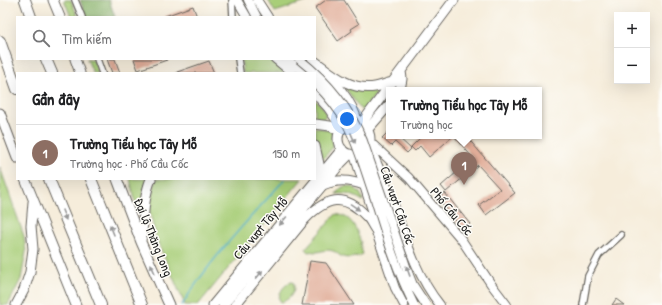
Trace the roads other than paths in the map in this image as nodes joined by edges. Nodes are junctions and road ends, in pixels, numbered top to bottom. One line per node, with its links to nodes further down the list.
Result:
1 (25, 0): 9 (highway)
2 (54, 0): 10 (main road)
3 (75, 0): 11 (street)
4 (232, 0): 12 (street)
5 (237, 0): 8 (street)
6 (454, 0): 24 (main road)
7 (252, 1): 13 (street); 14 (street)
8 (244, 15)
9 (31, 16)
10 (60, 16)
11 (82, 16)
12 (232, 16)
13 (257, 16)
14 (267, 16)
15 (0, 41): 35 (highway)
16 (46, 60): 25 (highway)
17 (75, 60): 26 (main road)
18 (97, 60): 27 (street)
19 (238, 60): 28 (street)
20 (276, 60): 29 (street)
21 (288, 60): 30 (street)
22 (300, 60): 31 (street, Cầu vượt Cầu Cốc, one-way to 22, bridge)
23 (314, 61): 33 (main road); 43 (street)
24 (401, 70): 33 (main road); 37 (main road)
25 (52, 72)
26 (80, 72)
27 (102, 72)
28 (240, 72)
29 (291, 72)
30 (303, 72)
31 (314, 72)
32 (316, 73): 71 (street, Cầu vượt Cầu Cốc, one-way to 32, bridge)
33 (393, 82): 36 (main road)
34 (316, 84): 70 (street, Cầu vượt Cầu Cốc, one-way to 70, bridge)
35 (16, 85)
36 (389, 87)
37 (401, 87)
38 (386, 91): 43 (main road)
39 (316, 95): 44 (street)
40 (386, 107): 43 (main road)
41 (0, 113): 48 (main road)
42 (316, 124): 44 (main road)
43 (362, 126): 44 (main road); 45 (main road)
44 (341, 130): 47 (main road)
45 (369, 144): 47 (main road); 72 (street); 73 (street, Phố Cầu Cốc)
46 (316, 152): 54 (main road)
47 (349, 153): 54 (main road, Cầu vượt Tây Mỗ); 55 (street)
48 (16, 155)
49 (25, 180): 57 (main road)
50 (49, 180): 63 (highway, one-way to 63)
51 (91, 180): 64 (highway, one-way to 51)
52 (117, 180): 60 (main road, Đại lộ Thăng Long)
53 (150, 180): 60 (main road)
54 (321, 181): 55 (main road); 56 (main road, Cầu vượt Tây Mỗ)
55 (364, 185): 58 (street)
56 (311, 193): 66 (main road, Cầu vượt Tây Mỗ, one-way to 66); 67 (main road, Cầu vượt Tây Mỗ)
57 (33, 199): 61 (main road); 62 (main road)
58 (374, 229): 68 (main road, one-way to 58); 69 (street)
59 (621, 235): 74 (street)
60 (141, 242): 65 (main road, Đại lộ Thăng Long, one-way to 60)
61 (16, 305)
62 (76, 305)
63 (101, 305)
64 (142, 305)
65 (169, 305)
66 (213, 305)
67 (223, 305)
68 (235, 305)
69 (404, 305)
70 (414, 305)
71 (426, 305)
72 (440, 305)
73 (507, 305)
74 (583, 305)

